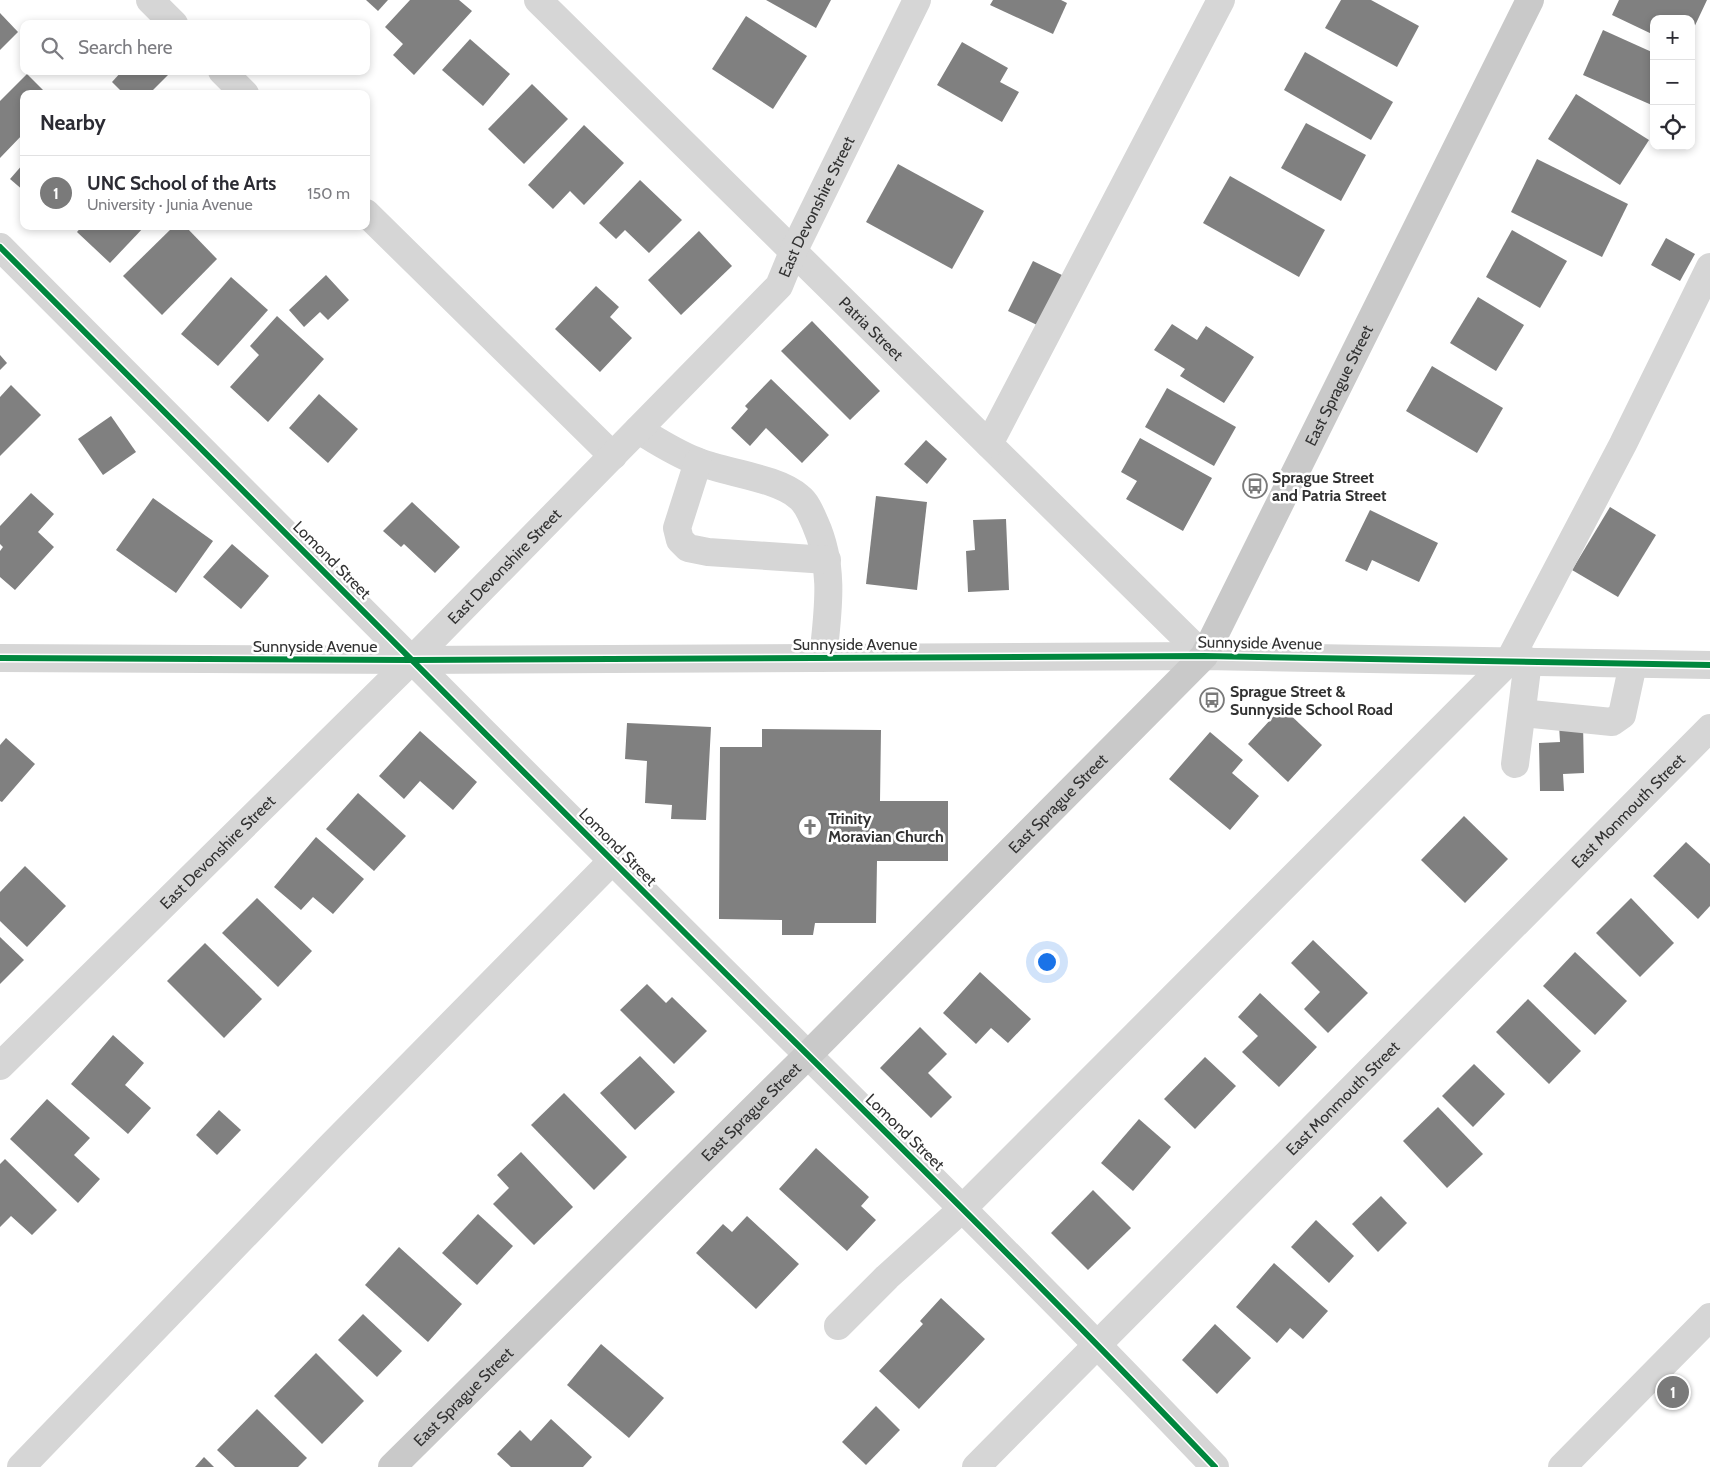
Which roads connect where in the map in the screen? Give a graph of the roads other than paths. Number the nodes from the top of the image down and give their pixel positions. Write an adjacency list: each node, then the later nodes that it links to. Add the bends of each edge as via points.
1 (150, 0): 6 (street)
2 (538, 0): 11 (street, Patria Street)
3 (917, 0): 11 (street, East Devonshire Street)
4 (1221, 0): 14 (street)
5 (1530, 0): 18 (main road, East Sprague Street)
6 (170, 20)
7 (226, 75): 8 (street)
8 (241, 90)
9 (370, 217): 15 (street)
10 (0, 247): 21 (street, Lomond Street)
11 (793, 252): 13 (street, East Devonshire Street, via 779,286); 14 (street, Patria Street)
12 (1710, 268): 22 (street)
13 (638, 430): 15 (street, East Devonshire Street); 16 (street)
14 (989, 444): 18 (street, Patria Street)
15 (613, 456): 21 (street, East Devonshire Street)
16 (698, 462): 17 (street, via 782,485 800,497 820,535); 17 (street, via 677,528 680,540 688,548)
17 (827, 560): 20 (street, via 830,600)
18 (1204, 656): 20 (street, Sunnyside Avenue); 22 (street, Sunnyside Avenue); 29 (main road, East Sprague Street)
19 (0, 658): 21 (street, Sunnyside Avenue)
20 (823, 658): 21 (street, Sunnyside Avenue)
21 (412, 660): 28 (street, Lomond Street); 30 (street, East Devonshire Street)
22 (1518, 661): 23 (street, Sunnyside Avenue); 25 (street); 31 (street)
23 (1633, 664): 24 (street, Sunnyside Avenue); 25 (street, via 1622,715 1612,722)
24 (1710, 665)
25 (1522, 713): 27 (street)
26 (1710, 728): 34 (street, East Monmouth Street)
27 (1515, 764)
28 (612, 860): 29 (street, Lomond Street); 35 (street)
29 (808, 1055): 31 (street, Lomond Street); 36 (main road, East Sprague Street)
30 (0, 1066)
31 (963, 1208): 33 (street); 34 (street, Lomond Street)
32 (1710, 1317): 39 (street)
33 (838, 1326)
34 (1099, 1344): 37 (street, East Monmouth Street); 38 (street, Lomond Street)
35 (21, 1467)
36 (392, 1467)
37 (976, 1467)
38 (1215, 1467)
39 (1562, 1467)

